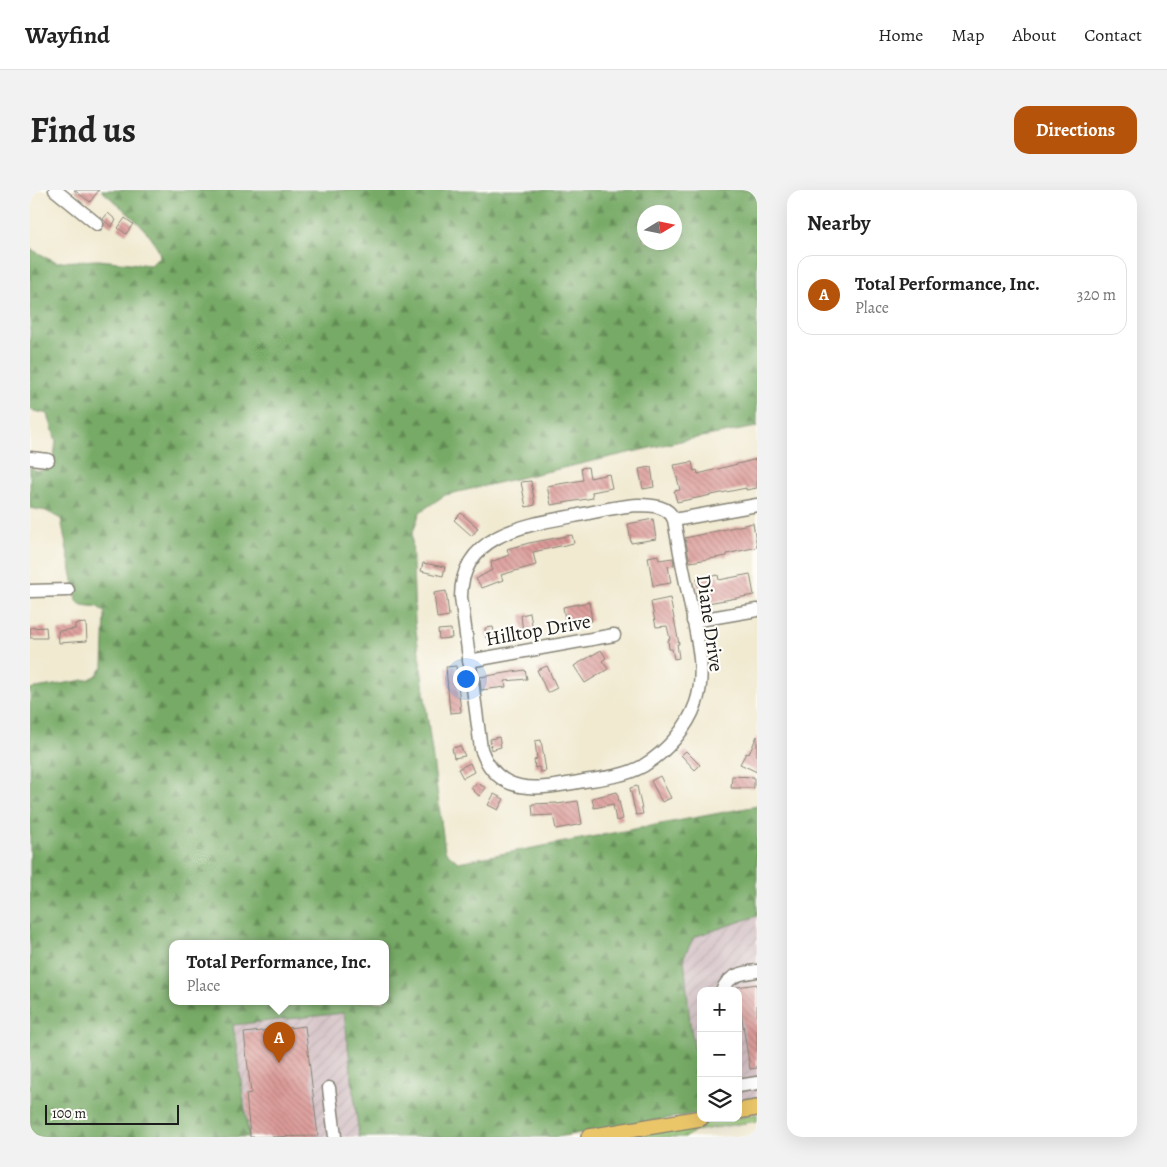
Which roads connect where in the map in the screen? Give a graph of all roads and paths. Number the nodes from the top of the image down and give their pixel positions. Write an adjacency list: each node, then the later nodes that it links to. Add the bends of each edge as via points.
1 (55, 190): 2 (street)
2 (97, 224)
3 (30, 458): 4 (street)
4 (48, 460)
5 (757, 505): 6 (street)
6 (674, 520): 10 (street, Diane Drive); 12 (street, Diane Drive, via 671,514 656,506 630,506 521,526 494,539 480,551 463,577 461,597)
7 (68, 590): 8 (street)
8 (30, 591)
9 (757, 610): 10 (street)
10 (693, 621): 12 (street, Diane Drive, via 701,668 699,692 692,712 679,734 662,752 643,766 618,776 536,788 518,786 502,778 489,765 481,749)
11 (614, 635): 12 (street, Hilltop Drive)
12 (469, 661)
13 (757, 971): 14 (street, via 734,976)
14 (724, 987)
15 (757, 1083): 16 (street)
16 (742, 1085)
17 (329, 1088): 21 (street)
18 (757, 1108): 19 (main road)
19 (742, 1110)
20 (697, 1119): 22 (main road)
21 (335, 1137)
22 (589, 1137)

